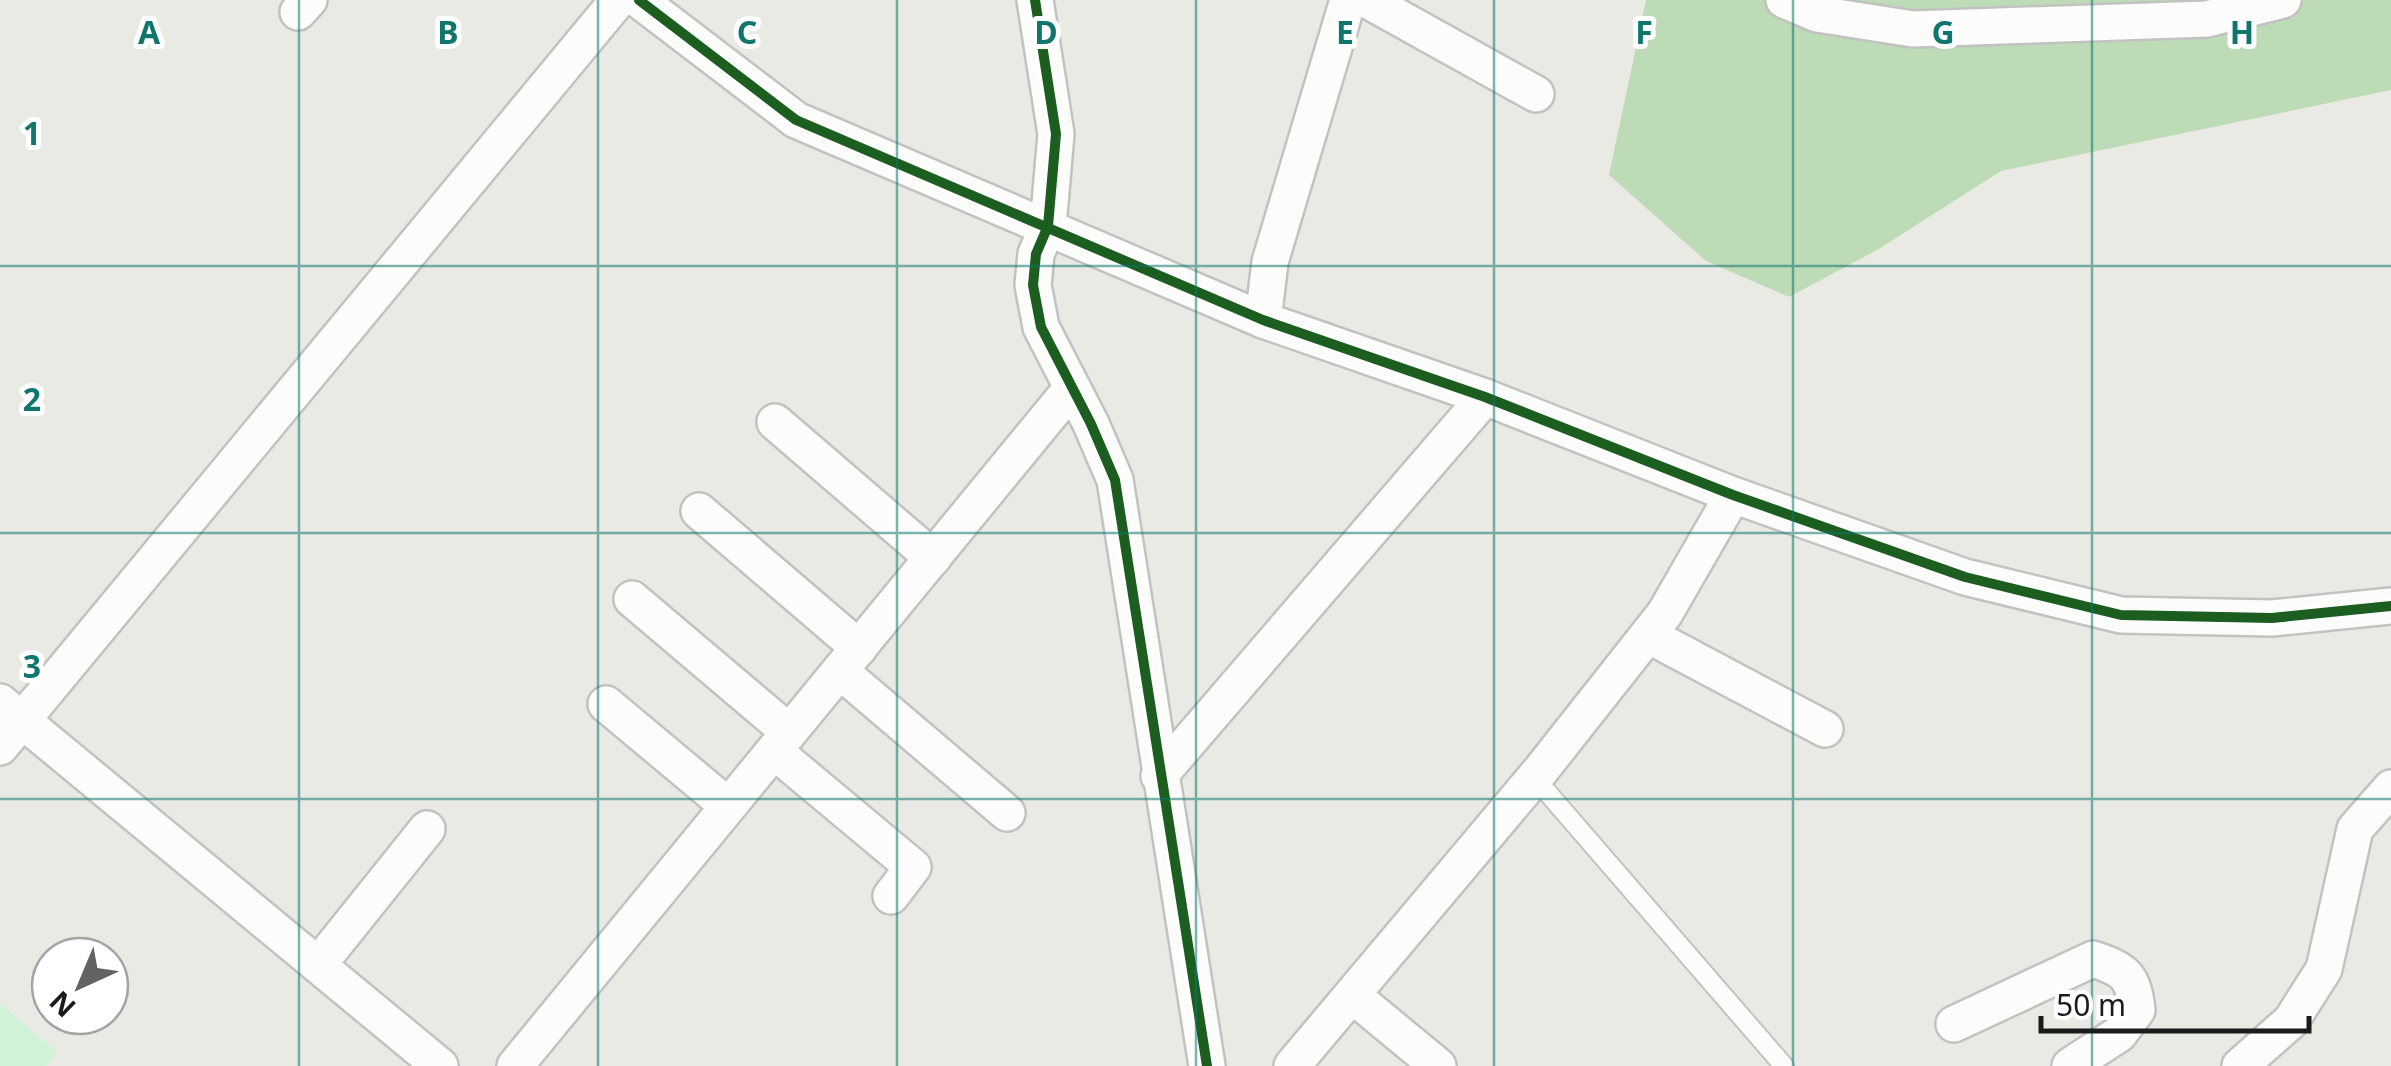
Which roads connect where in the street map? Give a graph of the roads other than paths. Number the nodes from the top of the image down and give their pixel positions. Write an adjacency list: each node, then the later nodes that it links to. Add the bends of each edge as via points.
1 (618, 0): 22 (street)
2 (640, 0): 9 (street, via 796,120)
3 (1035, 0): 9 (street, via 1056,134)
4 (1348, 0): 10 (street, via 1274,245)
5 (1367, 0): 8 (street)
6 (1784, 0): 7 (street, via 1817,14 1913,29 2206,19)
7 (2282, 0)
8 (1536, 94)
9 (1048, 226): 10 (street); 11 (street, via 1032,285 1041,327)
10 (1263, 320): 12 (street)
11 (1071, 389): 16 (street); 25 (street, via 1115,480)
12 (1485, 398): 14 (street); 25 (street)
13 (775, 422): 16 (street)
14 (1734, 495): 18 (street, via 1965,577 2121,615 2272,618); 19 (street)
15 (699, 511): 20 (street)
16 (933, 558): 20 (street)
17 (632, 599): 24 (street)
18 (2391, 606)
19 (1648, 635): 23 (street); 26 (street)
20 (849, 659): 24 (street); 29 (street)
21 (606, 704): 28 (street)
22 (7, 723): 32 (street)
23 (1825, 729)
24 (782, 742): 28 (street); 31 (street, via 913,867)
25 (1159, 776): 37 (street)
26 (1534, 778): 33 (street); 40 (lane)
27 (2391, 788): 42 (street, via 2355,829 2324,969 2291,1021)
28 (728, 806): 36 (street)
29 (1007, 813)
30 (427, 828): 32 (street)
31 (892, 896)
32 (318, 965): 35 (street)
33 (1352, 994): 38 (street); 39 (street)
34 (1954, 1024): 41 (street, via 2093,959 2119,968 2134,986 2138,1010 2119,1034)
35 (440, 1066)
36 (515, 1066)
37 (1207, 1066)
38 (1292, 1066)
39 (1438, 1066)
40 (1784, 1066)
41 (2070, 1066)
42 (2240, 1066)

